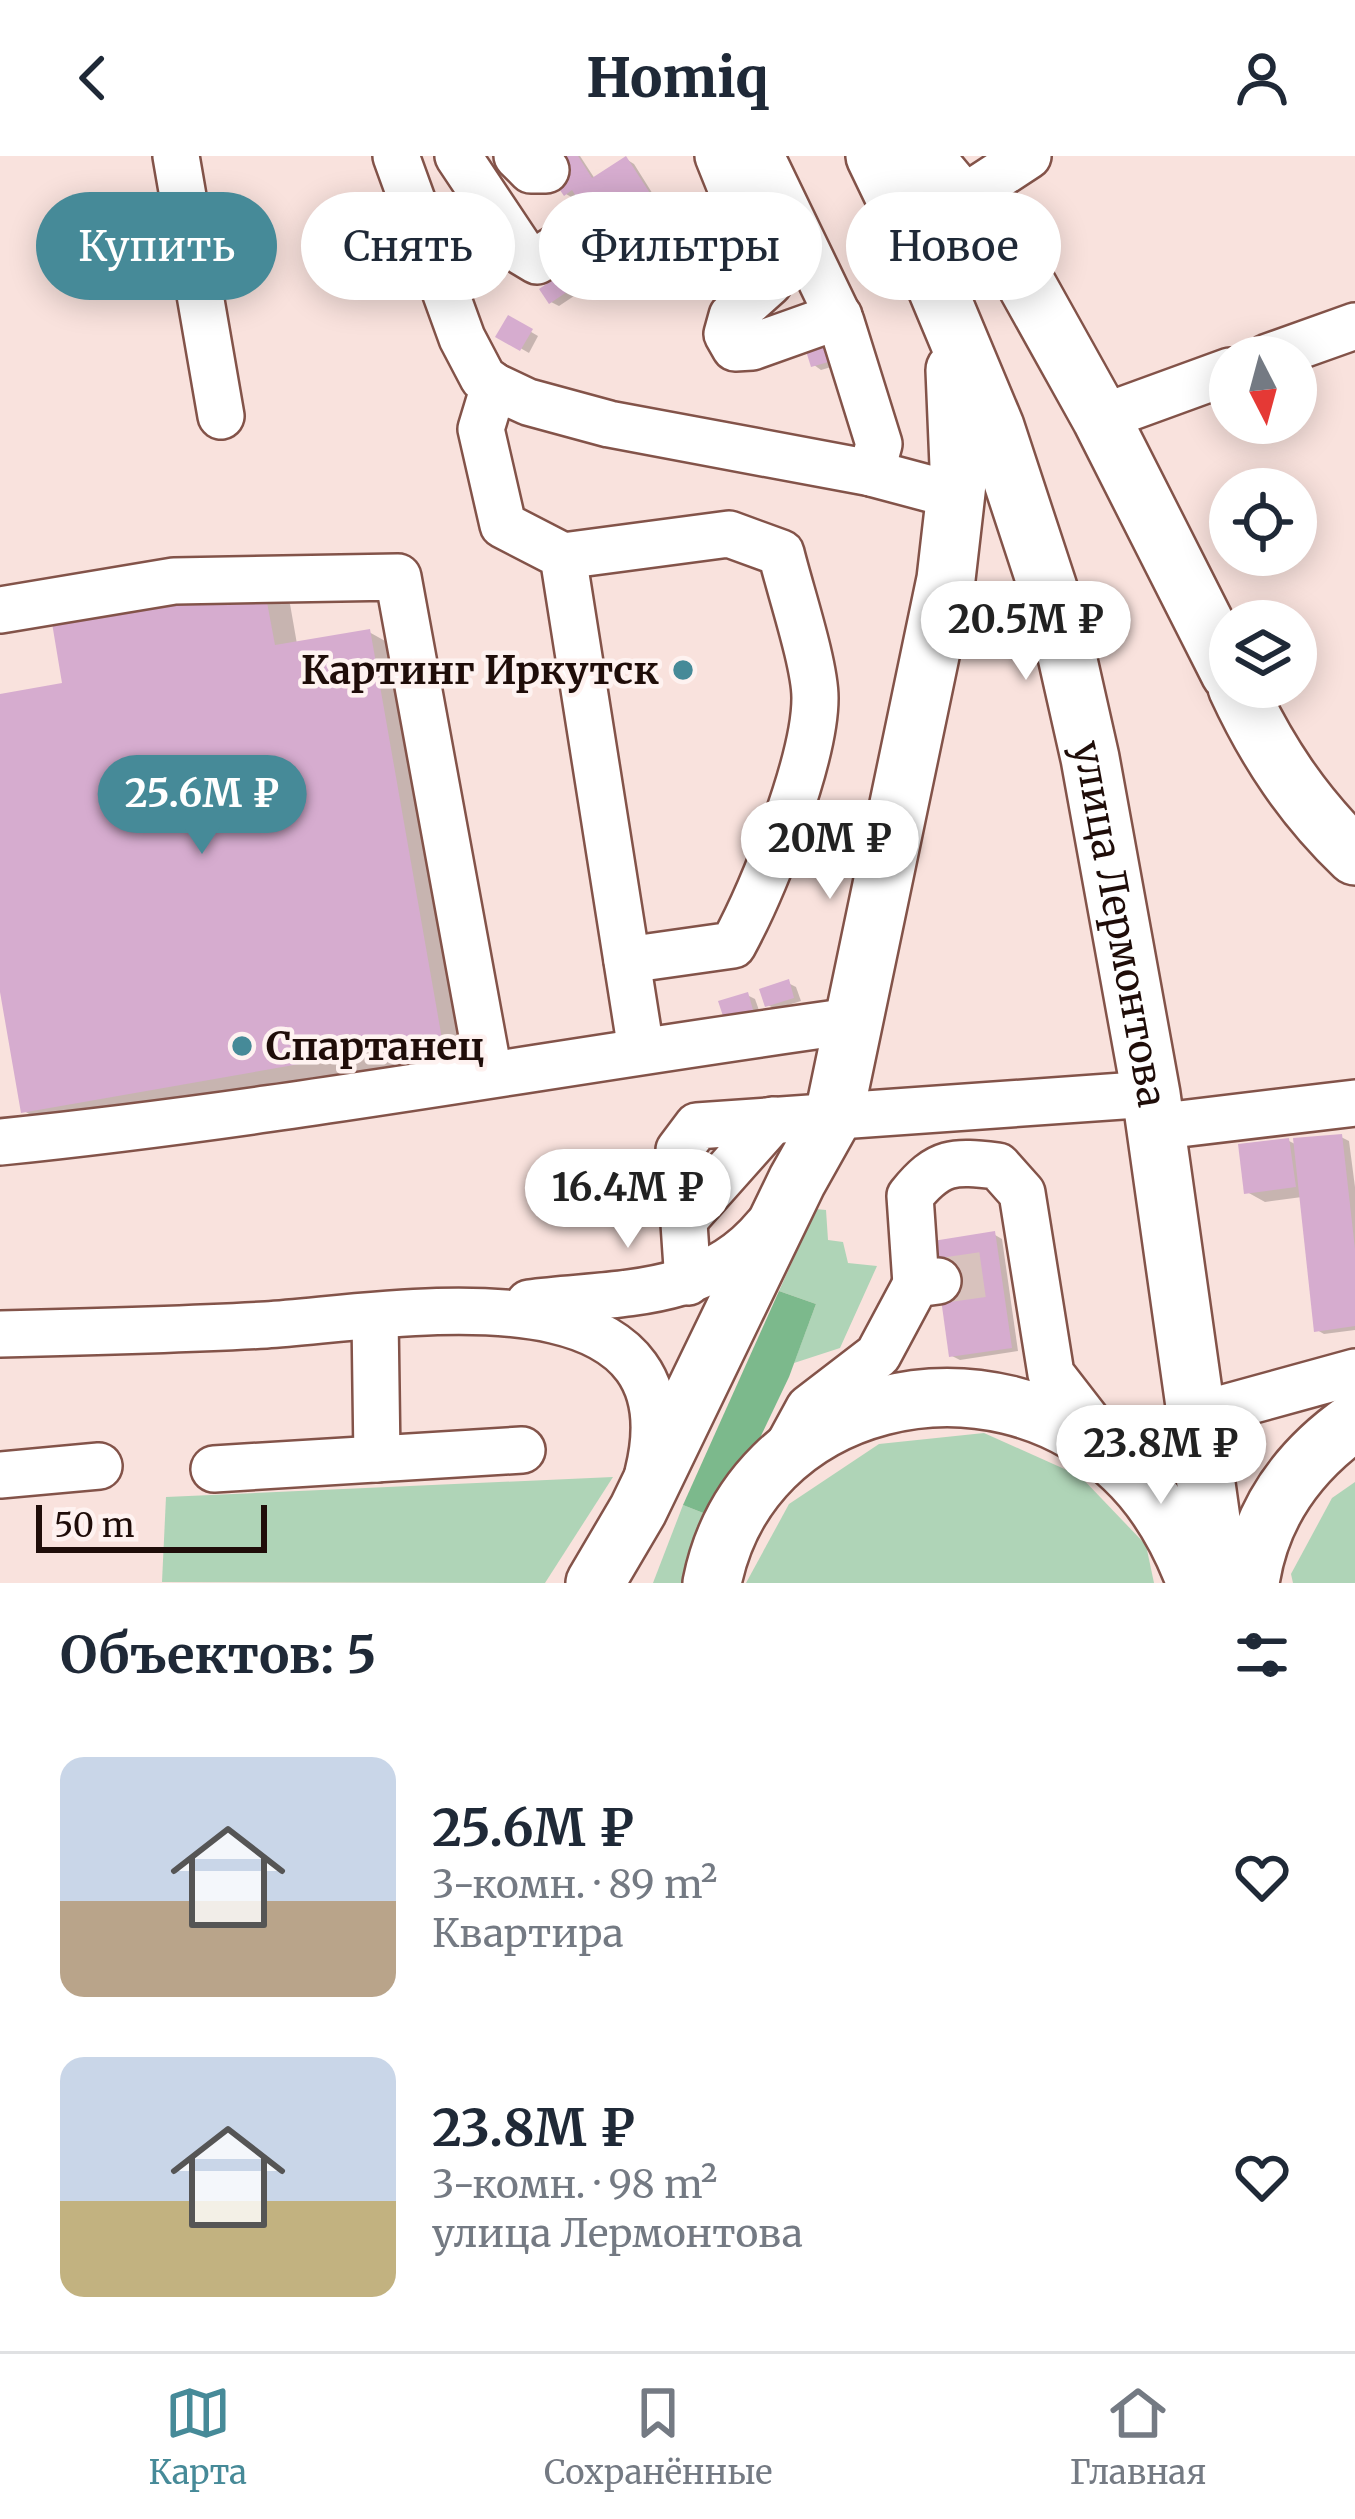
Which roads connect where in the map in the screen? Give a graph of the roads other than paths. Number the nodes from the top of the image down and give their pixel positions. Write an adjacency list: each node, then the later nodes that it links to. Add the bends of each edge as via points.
1 (176, 156): 21 (street)
2 (396, 156): 20 (street, via 462,338)
3 (458, 156): 12 (street, via 521,252)
4 (718, 156): 16 (street, via 770,284 732,316 727,334 735,348)
5 (761, 156): 16 (street)
6 (875, 156): 9 (main road, улица Лермонтова)
7 (923, 156): 10 (main road)
8 (1028, 156): 11 (street)
9 (892, 192)
10 (956, 192)
11 (973, 192)
12 (539, 260)
13 (939, 300): 24 (main road, via 958,387)
14 (941, 300): 36 (main road, улица Лермонтова, via 1011,472 1060,625)
15 (1035, 300): 22 (main road)
16 (840, 319): 23 (street, via 879,443)
17 (1355, 326): 18 (street)
18 (1317, 340)
19 (1209, 379): 22 (street)
20 (494, 386): 23 (street, via 609,424); 25 (street, via 481,429 502,525)
21 (221, 416)
22 (1102, 418): 27 (main road)
23 (871, 473): 24 (street)
24 (957, 496): 31 (main road, via 923,697)
25 (563, 556): 30 (street); 30 (street, via 729,534 781,553 816,695 808,754 733,945)
26 (0, 610): 33 (street, via 174,580 398,578)
27 (1209, 631)
28 (1248, 708): 29 (main road, via 1297,794)
29 (1355, 856)
30 (627, 959): 32 (street)
31 (851, 1021): 32 (street); 37 (main road)
32 (641, 1050): 33 (street)
33 (489, 1073): 38 (street)
34 (1355, 1103): 36 (street)
35 (955, 1108): 36 (street); 37 (street); 39 (street)
36 (1153, 1110): 46 (main road, улица Лермонтова)
37 (833, 1115): 40 (main road); 41 (street, via 698,1126 680,1150)
38 (0, 1142)
39 (958, 1165): 49 (street, via 932,1170 910,1196 927,1283 878,1354 809,1408); 52 (street, via 998,1166 1022,1193 1017,1270 1051,1374)
40 (797, 1181): 41 (street, via 744,1251); 55 (main road)
41 (688, 1282): 42 (street)
42 (460, 1312): 43 (street); 55 (street, via 561,1319 599,1336 636,1367 655,1437)
43 (375, 1316): 44 (street); 50 (street)
44 (0, 1334)
45 (1355, 1372): 46 (street)
46 (1195, 1416): 59 (main road, улица Лермонтова)
47 (1355, 1421): 60 (main road, via 1280,1495)
48 (522, 1450): 50 (street)
49 (784, 1454): 52 (main road, via 853,1412 939,1398 1019,1408); 57 (main road, via 735,1518)
50 (377, 1459): 53 (street)
51 (99, 1466): 54 (street)
52 (1123, 1466): 58 (main road, via 1173,1529)
53 (214, 1469)
54 (0, 1475)
55 (638, 1510): 56 (main road)
56 (595, 1583)
57 (712, 1583)
58 (1196, 1583)
59 (1220, 1583)
60 (1250, 1583)

